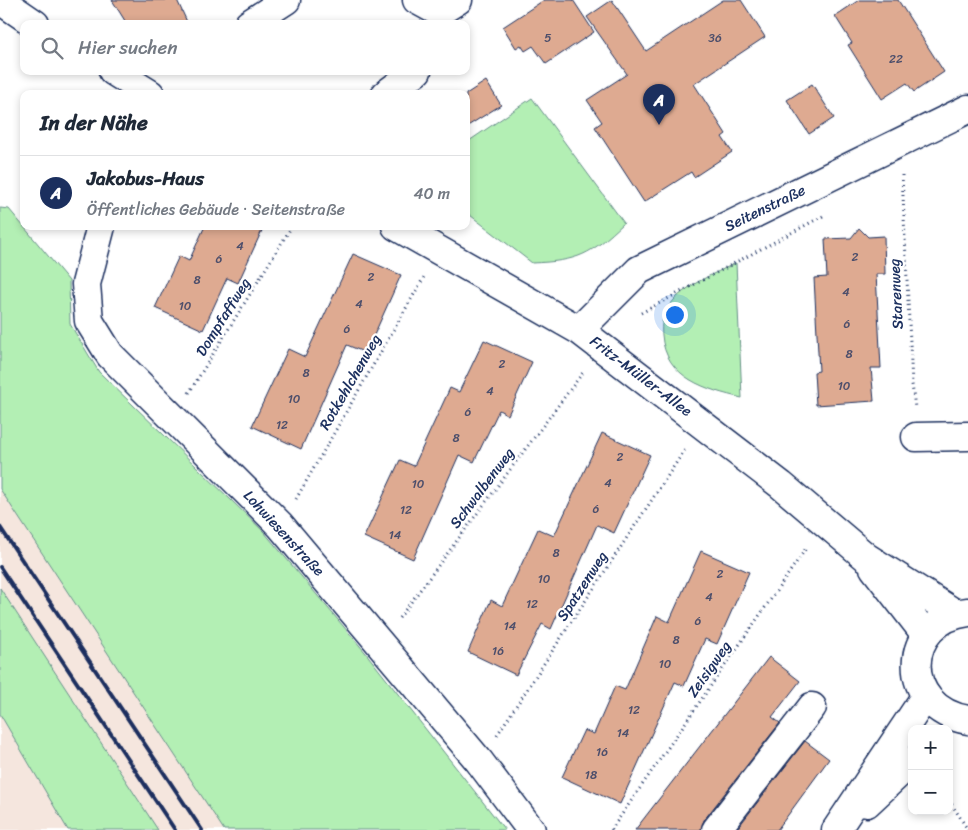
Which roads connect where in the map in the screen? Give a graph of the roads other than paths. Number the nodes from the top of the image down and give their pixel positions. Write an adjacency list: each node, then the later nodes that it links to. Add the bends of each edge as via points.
1 (0, 0): 3 (street)
2 (286, 0): 4 (street)
3 (28, 20)
4 (254, 20)
5 (119, 75): 7 (street)
6 (412, 75): 8 (street)
7 (144, 90)
8 (391, 90)
9 (968, 109): 12 (street, Seitenstraße, via 638,270)
10 (99, 230): 23 (street, Lohwiesenstraße, via 86,284 89,321 110,355 280,525 480,761)
11 (403, 230): 12 (street, Fritz-Müller-Allee)
12 (579, 330): 15 (street, Fritz-Müller-Allee, via 702,423)
13 (916, 425): 14 (street)
14 (968, 436)
15 (866, 557): 16 (street, Fritz-Müller-Allee); 17 (street, Fritz-Müller-Allee)
16 (962, 613): 17 (street, via 938,623)
17 (926, 635): 18 (street, via 917,660 919,683)
18 (925, 697): 20 (street); 22 (street)
19 (812, 707): 24 (street)
20 (955, 722)
21 (908, 765): 22 (street)
22 (840, 825)
23 (531, 830)
24 (716, 830)

